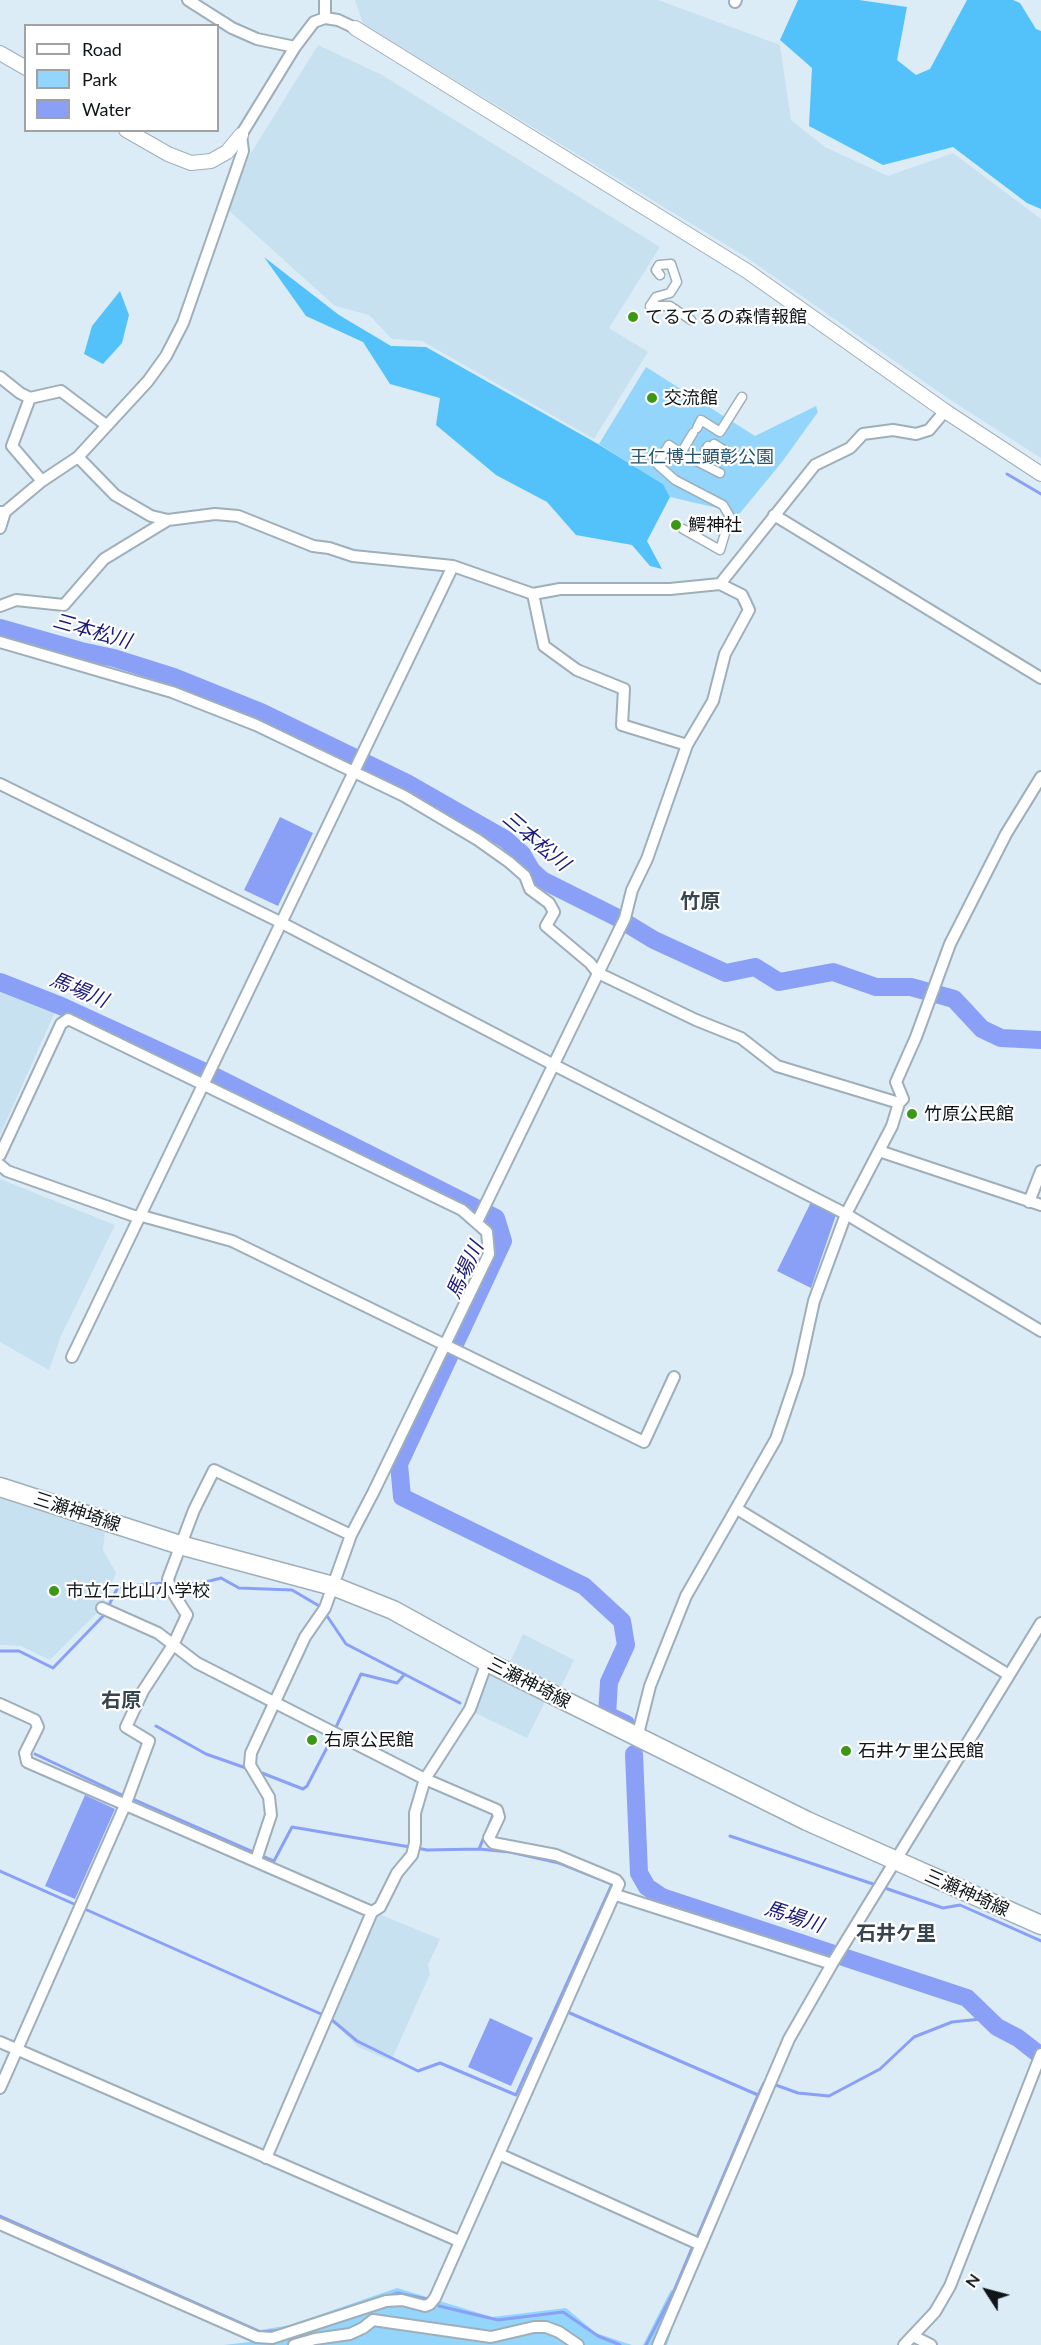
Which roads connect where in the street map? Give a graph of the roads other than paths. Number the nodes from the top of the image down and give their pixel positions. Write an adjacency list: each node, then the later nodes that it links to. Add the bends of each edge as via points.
1 (188, 0): 5 (street, via 257,39)
2 (325, 0): 3 (street)
3 (326, 18): 4 (street); 5 (street, via 314,22)
4 (355, 28): 15 (street, via 747,271)
5 (295, 47): 9 (street)
6 (0, 53): 7 (street)
7 (24, 67)
8 (130, 132): 9 (street, via 191,163 211,161 227,152)
9 (241, 135): 16 (street, via 243,151 183,323 160,364)
10 (660, 275): 11 (street, via 656,270 659,264 671,264 677,282 670,293 656,297 650,306 670,306)
11 (691, 320)
12 (0, 377): 13 (street)
13 (30, 398): 16 (street, via 61,391); 23 (street, via 12,446)
14 (742, 398): 18 (street, via 720,432 701,420)
15 (945, 411): 22 (street); 25 (street, via 929,430 916,434 892,430 864,434 850,448 815,465)
16 (106, 425): 19 (street)
17 (714, 444): 20 (street, via 733,456 730,460 708,446)
18 (681, 453): 20 (street); 28 (street, via 669,446 657,464 675,480 723,505 730,517 720,550)
19 (78, 457): 23 (street); 26 (street, via 115,495 151,516)
20 (706, 465): 21 (street)
21 (720, 473)
22 (1041, 474)
23 (42, 482): 24 (street)
24 (3, 512): 27 (street)
25 (774, 515): 30 (street, via 734,558); 34 (street)
26 (168, 520): 29 (street, via 215,514 238,516 314,546 353,556); 32 (street, via 104,559 64,605 16,600)
27 (0, 528)
28 (683, 529)
29 (453, 566): 31 (street); 36 (street)
30 (720, 584): 31 (street, via 670,589 560,589); 35 (street, via 741,595 749,610 725,654 713,701)
31 (533, 594): 35 (street, via 544,646 577,670 624,689 622,725)
32 (0, 606)
33 (0, 642): 36 (street, via 172,692 256,724)
34 (1041, 678)
35 (687, 745): 40 (street, via 625,918)
36 (355, 771): 39 (street); 40 (street, via 404,796 509,862 525,876 530,889 549,903 554,912 546,926)
37 (1041, 777): 43 (street, via 1006,834 950,944 896,1082 903,1099)
38 (0, 784): 39 (street)
39 (282, 923): 41 (street); 42 (street)
40 (598, 973): 41 (street); 43 (street, via 741,1038 777,1066)
41 (554, 1065): 50 (street); 52 (street)
42 (205, 1084): 45 (street, via 68,1018 60,1024); 51 (street); 52 (street, via 462,1210)
43 (899, 1103): 44 (street)
44 (879, 1151): 48 (street); 50 (street)
45 (0, 1155)
46 (0, 1165): 51 (street, via 7,1171)
47 (1041, 1171): 48 (street)
48 (1029, 1202): 49 (street)
49 (1041, 1205)
50 (846, 1214): 53 (street); 58 (street, via 814,1301 798,1374 776,1439)
51 (142, 1216): 54 (street, via 232,1241); 55 (street)
52 (477, 1222): 54 (street, via 488,1232 489,1254)
53 (1041, 1331)
54 (444, 1344): 56 (street, via 644,1442); 59 (street)
55 (72, 1357)
56 (674, 1377)
57 (0, 1487): 60 (main road, 三瀬神埼線)
58 (737, 1509): 66 (street); 69 (street, via 675,1621 650,1686)
59 (351, 1535): 60 (street, via 214,1470); 61 (street)
60 (180, 1545): 61 (main road, 三瀬神埼線); 64 (street, via 168,1579 187,1615)
61 (333, 1586): 65 (main road, 三瀬神埼線, via 393,1610); 67 (street)
62 (102, 1608): 64 (street, via 158,1633)
63 (1041, 1623): 66 (street)
64 (173, 1646): 67 (street, via 197,1664); 71 (street, via 143,1691 126,1727 149,1741)
65 (487, 1662): 69 (main road, 三瀬神埼線); 70 (street, via 470,1709)
66 (1009, 1675): 73 (street)
67 (275, 1703): 70 (street); 72 (street, via 251,1753 250,1764 269,1797 271,1815)
68 (0, 1704): 71 (street, via 35,1720 38,1726 25,1754 27,1762)
69 (637, 1738): 73 (main road, 三瀬神埼線)
70 (425, 1779): 74 (street, via 497,1810 499,1816 489,1838 493,1843 556,1856 616,1880); 75 (street, via 415,1813 414,1847 384,1902)
71 (126, 1803): 72 (street); 79 (street)
72 (256, 1860): 75 (street)
73 (891, 1869): 76 (main road, 三瀬神埼線); 77 (street)
74 (616, 1895): 77 (street); 83 (street)
75 (372, 1912): 84 (street)
76 (1041, 1925)
77 (832, 1964): 87 (street, via 789,2039)
78 (0, 2042): 79 (street)
79 (17, 2049): 82 (street); 84 (street)
80 (1041, 2054): 81 (street)
81 (1039, 2072): 90 (street, via 950,2286 935,2312)
82 (0, 2088)
83 (499, 2154): 86 (street); 87 (street)
84 (266, 2158): 86 (street)
85 (0, 2224): 88 (street, via 257,2337 272,2338)
86 (459, 2241): 88 (street, via 430,2304 386,2301)
87 (701, 2245): 93 (street)
88 (365, 2310): 89 (street)
89 (373, 2319): 91 (street, via 350,2334); 92 (street, via 491,2337 546,2327)
90 (913, 2336): 94 (street); 95 (street)
91 (294, 2345)
92 (578, 2345)
93 (658, 2345)
94 (904, 2345)
95 (931, 2345)

